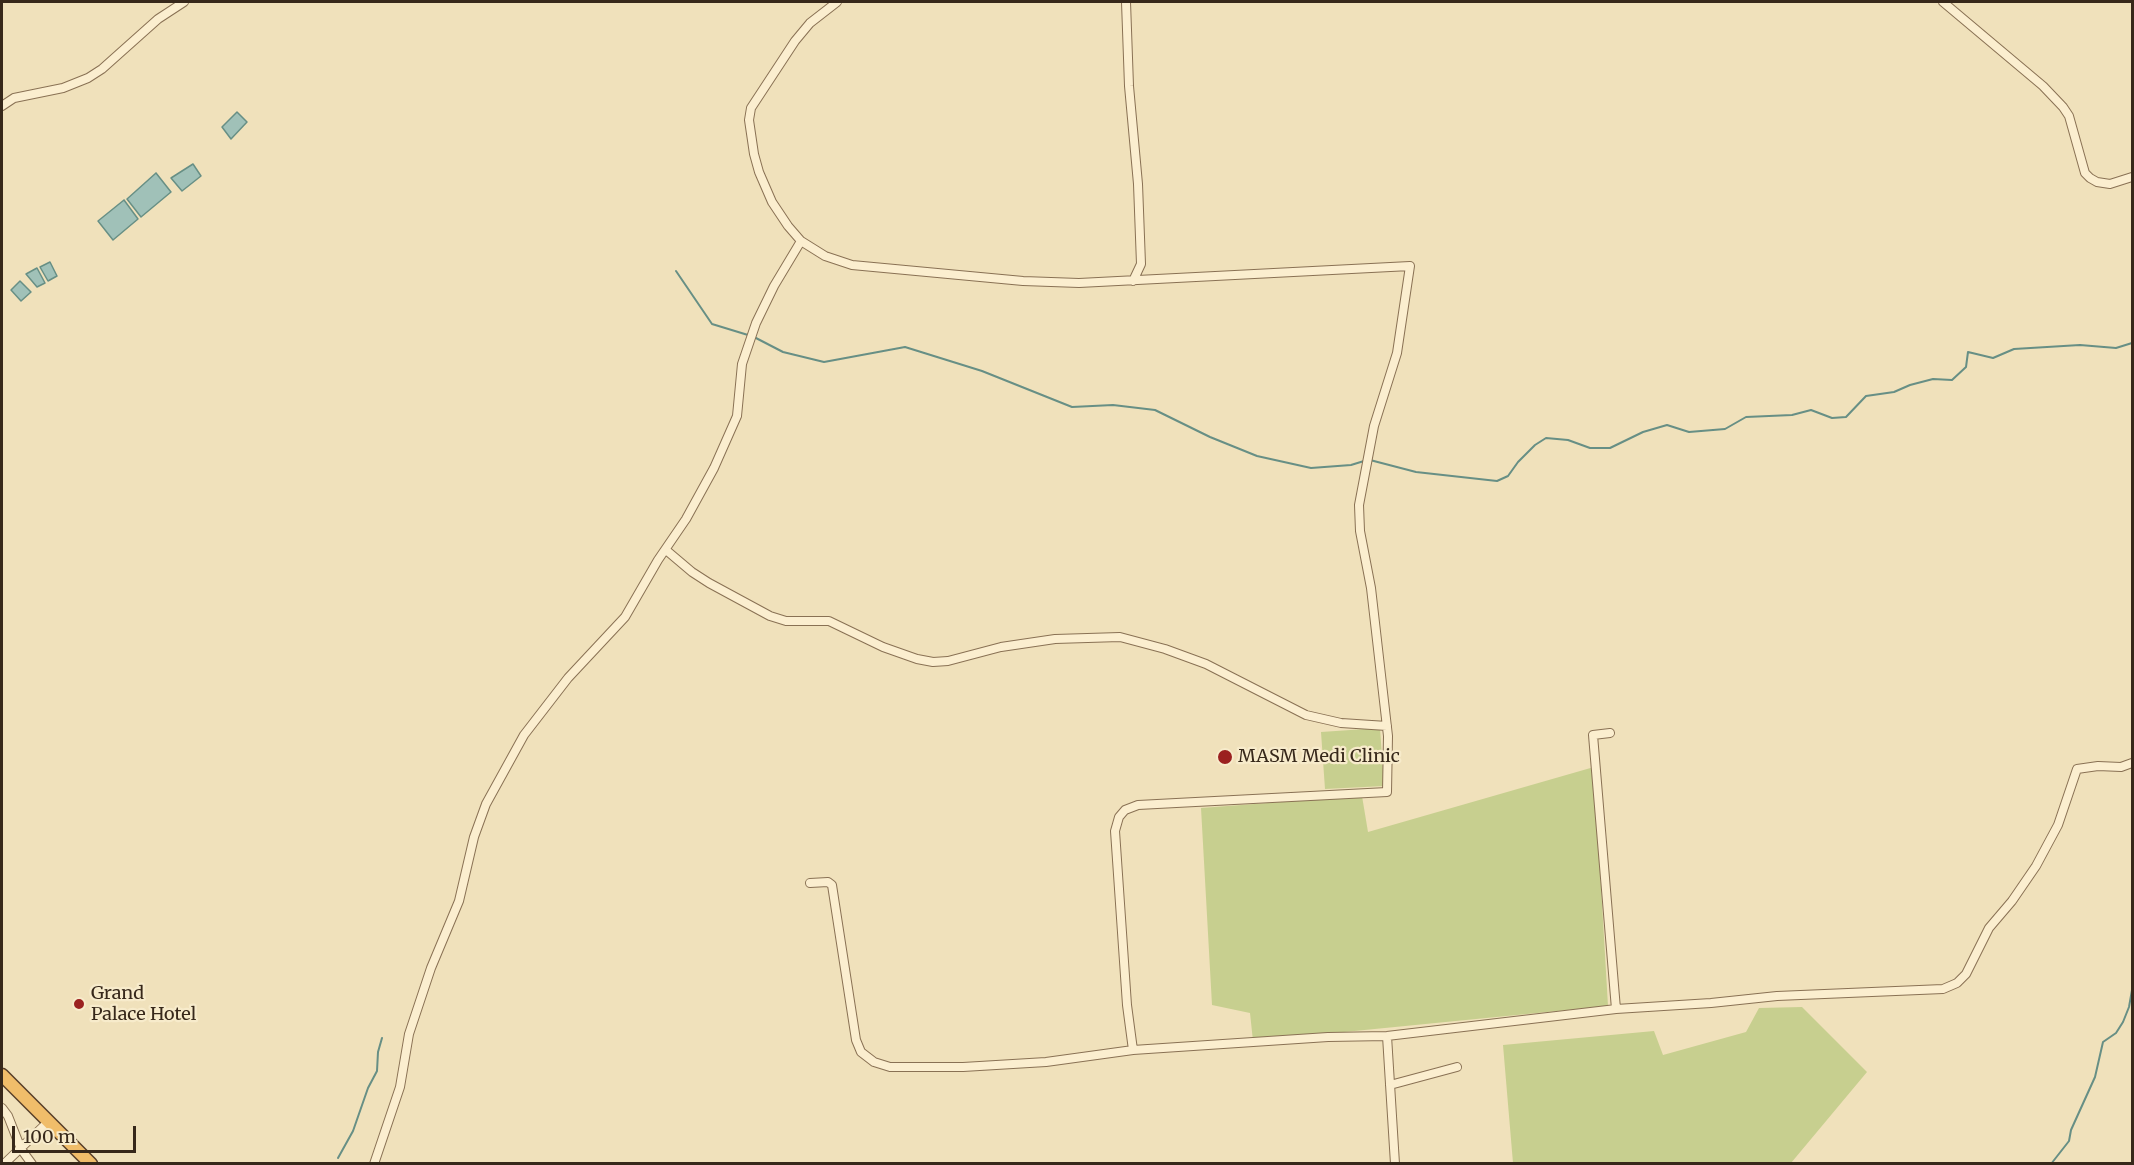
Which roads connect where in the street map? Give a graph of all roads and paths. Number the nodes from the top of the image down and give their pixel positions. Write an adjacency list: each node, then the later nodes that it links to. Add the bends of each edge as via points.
1 (184, 2): 5 (street, via 88,78 63,88 15,98)
2 (837, 2): 7 (street, via 795,40 750,114 749,130 759,172 777,209)
3 (1126, 2): 8 (street, via 1141,264)
4 (1943, 2): 6 (street, via 2063,107 2090,178 2110,184)
5 (2, 106)
6 (2133, 177)
7 (801, 241): 8 (street, via 825,256 852,265 1043,282); 9 (street, via 762,307 747,346 731,434)
8 (1133, 281): 10 (street, via 1410,266 1397,353 1374,426 1359,505)
9 (666, 550): 10 (street, via 709,583 770,616 786,621 829,621 917,659 948,661 1000,647 1055,639 1120,637 1206,664 1306,715 1341,723); 26 (street, via 625,617 568,678 524,735 486,804 459,901 409,1034 400,1088)
10 (1387, 726): 16 (street, via 1387,792 1138,805 1122,813 1115,831)
11 (1610, 733): 14 (street, via 1593,735)
12 (2133, 763): 14 (street, via 2077,769 2058,825 2036,866 1989,928 1966,974 1951,986 1937,990 1777,996)
13 (810, 884): 16 (street, via 832,885 856,1040 861,1052 874,1062 890,1067 963,1067 1046,1062)
14 (1616, 1009): 15 (street)
15 (1387, 1036): 16 (street); 19 (street)
16 (1133, 1050)
17 (1457, 1067): 19 (street)
18 (2, 1075): 21 (highway)
19 (1390, 1085): 27 (street)
20 (2, 1107): 22 (street)
21 (49, 1121): 22 (street); 25 (highway)
22 (21, 1149): 23 (street); 24 (street)
23 (31, 1163)
24 (4, 1164)
25 (91, 1164)
26 (374, 1164)
27 (1395, 1164)

